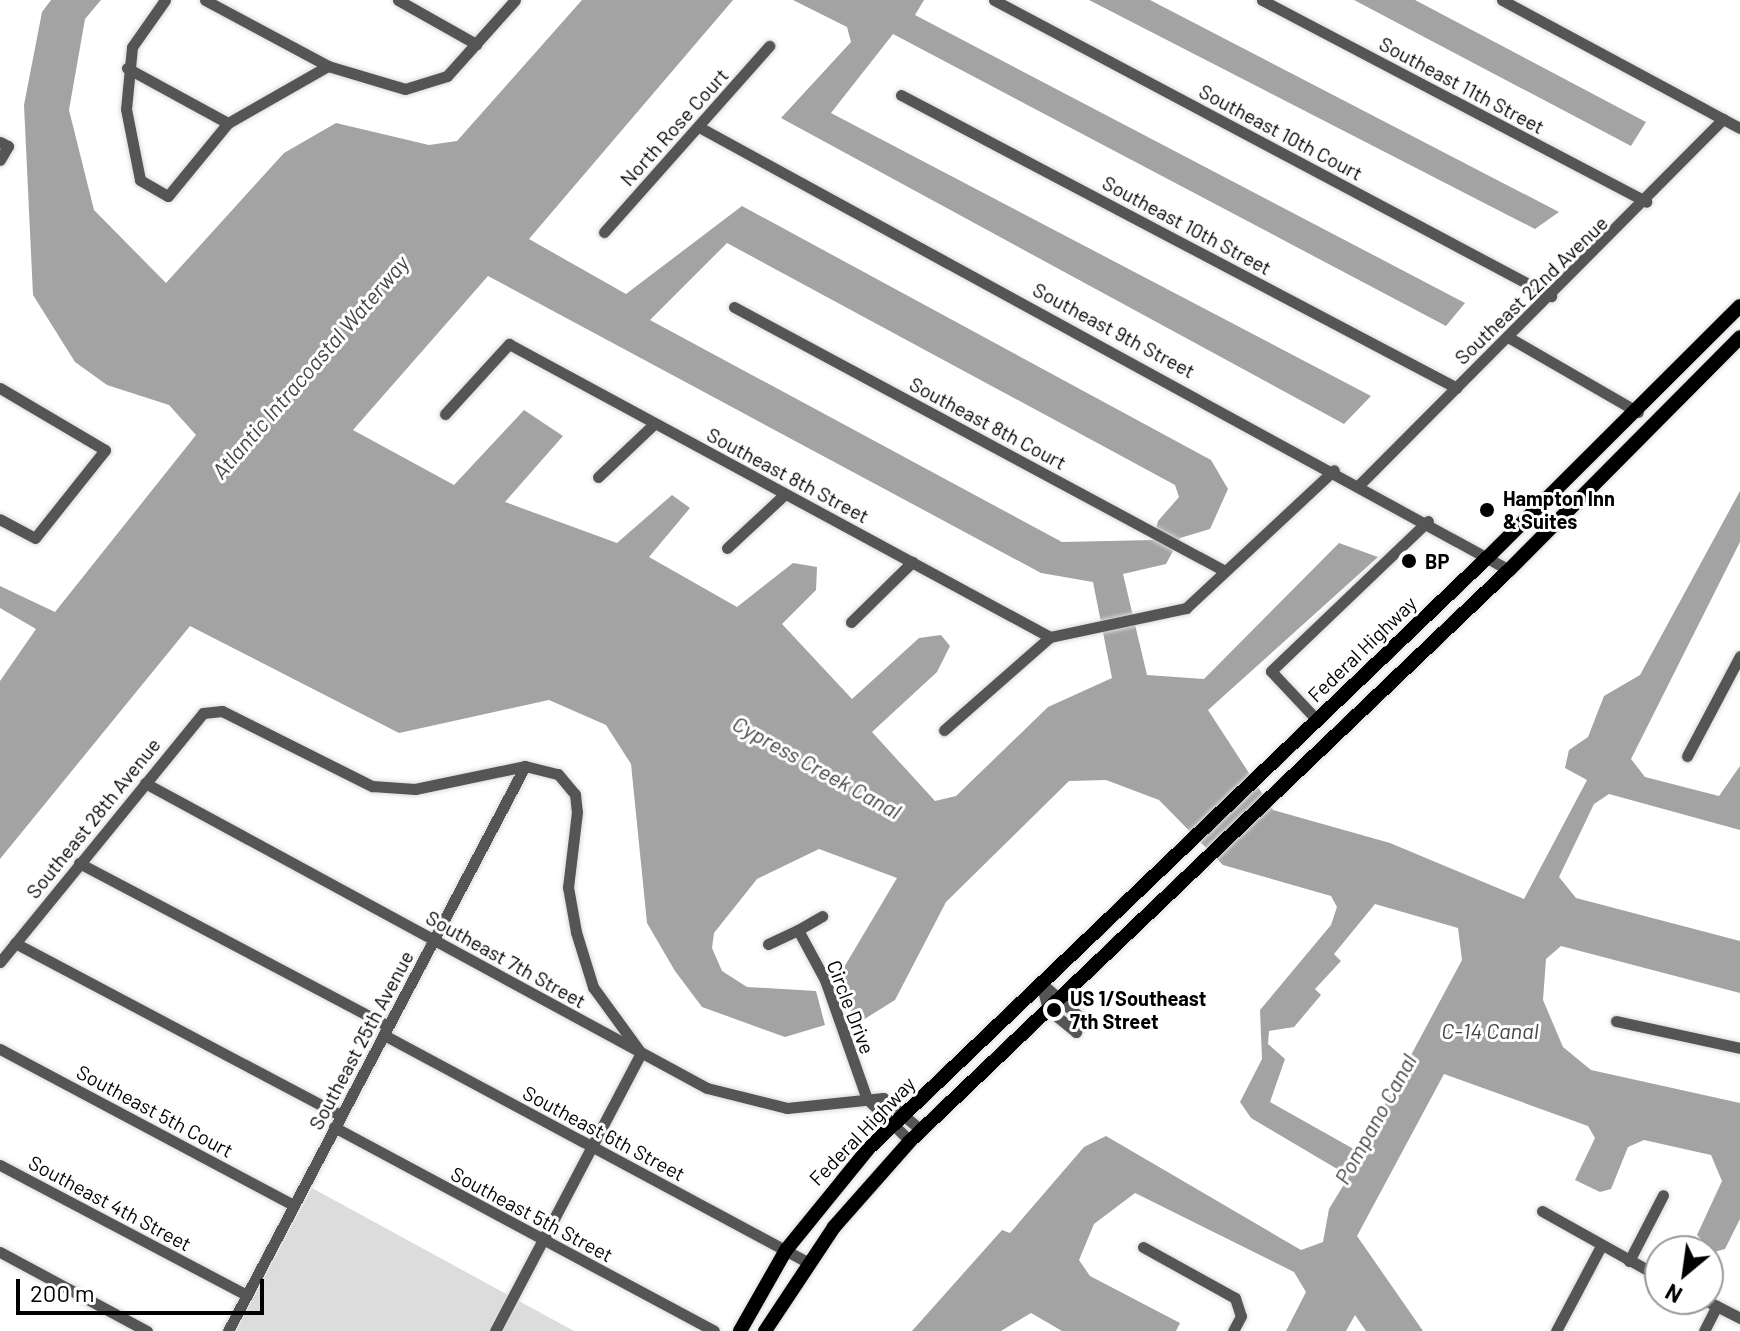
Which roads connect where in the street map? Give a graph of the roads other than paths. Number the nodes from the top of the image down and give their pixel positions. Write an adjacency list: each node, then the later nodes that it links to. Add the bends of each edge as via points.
1 (165, 0): 11 (street, via 143,26)
2 (205, 0): 10 (street)
3 (398, 0): 8 (street)
4 (515, 0): 8 (street)
5 (994, 0): 21 (street, Southeast 10th Court)
6 (1262, 0): 19 (street, Southeast 11th Street)
7 (1502, 0): 13 (street)
8 (476, 44): 10 (street, via 447,76 405,89)
9 (769, 46): 15 (street, North Rose Court)
10 (328, 66): 14 (street)
11 (127, 68): 14 (street); 14 (street, via 135,167 140,180 168,196)
12 (901, 95): 28 (street, Southeast 10th Street)
13 (1723, 119): 16 (street); 19 (street, Southeast 22nd Avenue)
14 (228, 123)
15 (699, 127): 20 (street, North Rose Court); 34 (street, Southeast 9th Street)
16 (1740, 128)
17 (4, 144): 18 (street)
18 (0, 160)
19 (1646, 202): 21 (street, Southeast 22nd Avenue)
20 (604, 232)
21 (1551, 296): 24 (street, Southeast 22nd Avenue)
22 (1740, 306): 26 (main road, Federal Highway)
23 (734, 307): 44 (street, Southeast 8th Court)
24 (1508, 337): 28 (street, Southeast 22nd Avenue); 29 (street)
25 (1740, 337): 31 (main road, Federal Highway)
26 (1669, 380): 29 (main road, Federal Highway); 31 (main road)
27 (0, 388): 38 (street, via 105,450 35,538)
28 (1457, 388): 36 (street, Southeast 22nd Avenue)
29 (1638, 412): 33 (main road); 41 (main road, Federal Highway)
30 (445, 414): 32 (street, Southeast 8th Street, via 509,344)
31 (1665, 416): 33 (main road, Federal Highway)
32 (654, 424): 35 (street); 37 (street, Southeast 8th Street)
33 (1636, 446): 43 (main road, Federal Highway)
34 (1334, 470): 36 (street, Southeast 9th Street); 44 (street)
35 (598, 477)
36 (1360, 484): 39 (street, Southeast 9th Street)
37 (785, 494): 40 (street); 42 (street, Southeast 8th Street)
38 (0, 519)
39 (1428, 521): 41 (street, Southeast 9th Street); 51 (street, via 1271,671)
40 (727, 548)
41 (1489, 556): 43 (street, Southeast 9th Street); 47 (main road, Federal Highway)
42 (912, 562): 45 (street); 46 (street, Southeast 8th Street)
43 (1509, 570): 50 (main road, Federal Highway)
44 (1225, 571): 46 (street, via 1186,608 1142,622 1092,625)
45 (851, 622)
46 (1050, 637): 53 (street)
47 (1387, 654): 49 (main road, Federal Highway); 50 (main road)
48 (1740, 656): 54 (street)
49 (1364, 675): 51 (main road, Federal Highway); 52 (main road)
50 (1378, 694): 52 (main road, Federal Highway)
51 (1317, 720): 64 (main road, Federal Highway)
52 (1351, 720): 65 (main road, Federal Highway)
53 (944, 730)
54 (1687, 756)
55 (525, 766): 56 (street, Southeast 28th Avenue, via 415,789 372,786 222,711 203,713); 60 (street, Southeast 25th Avenue); 71 (street, via 558,774 575,794 568,887 576,932 593,987)
56 (145, 783): 57 (street, Southeast 28th Avenue); 60 (street, Southeast 7th Street)
57 (79, 863): 61 (street, Southeast 28th Avenue); 68 (street, Southeast 6th Street)
58 (822, 916): 59 (street)
59 (798, 930): 62 (street); 72 (street, Circle Drive, via 825,980)
60 (434, 940): 68 (street, Southeast 25th Avenue); 71 (street, Southeast 7th Street)
61 (15, 943): 63 (street, Southeast 28th Avenue); 74 (street)
62 (768, 944)
63 (0, 962)
64 (1041, 983): 65 (street); 66 (street); 73 (main road, Federal Highway)
65 (1061, 996): 66 (main road, Federal Highway); 66 (street, via 1081,1018 1079,1029 1067,1030)
66 (1048, 1009): 77 (main road, Federal Highway)
67 (1616, 1021): 69 (street)
68 (386, 1030): 74 (street, Southeast 25th Avenue); 79 (street, Southeast 6th Street)
69 (1740, 1048)
70 (0, 1049): 82 (street, Southeast 5th Court)
71 (641, 1053): 72 (street, Southeast 7th Street, via 707,1088 759,1104 811,1108); 79 (street)
72 (867, 1099): 73 (street, Southeast 7th Street, via 883,1098); 75 (street)
73 (904, 1113): 75 (main road, Federal Highway); 77 (street, Southeast 7th Street)
74 (340, 1115): 76 (street, Southeast 25th Avenue)
75 (893, 1124): 78 (street); 87 (main road, Federal Highway)
76 (334, 1127): 82 (street, Southeast 25th Avenue); 84 (street, Southeast 5th Street)
77 (921, 1130): 78 (main road, Federal Highway)
78 (910, 1141): 90 (main road, Federal Highway)
79 (593, 1147): 84 (street); 87 (street, Southeast 6th Street)
80 (0, 1165): 92 (street, Southeast 4th Street)
81 (1663, 1195): 89 (street)
82 (294, 1205): 92 (street, Southeast 25th Avenue)
83 (1542, 1211): 85 (street)
84 (544, 1241): 95 (street); 96 (street, Southeast 5th Street)
85 (1601, 1246): 89 (street); 100 (street)
86 (1143, 1247): 99 (street, via 1241,1306)
87 (786, 1250): 90 (street, Southeast 6th Street); 97 (main road, Federal Highway)
88 (0, 1252): 93 (street)
89 (1629, 1261): 91 (street)
90 (808, 1262): 98 (main road, Federal Highway)
91 (1644, 1269)
92 (247, 1295): 94 (street, Southeast 25th Avenue)
93 (147, 1331)
94 (228, 1331)
95 (495, 1331)
96 (714, 1331)
97 (740, 1331)
98 (765, 1331)
99 (1233, 1331)
100 (1556, 1331)

